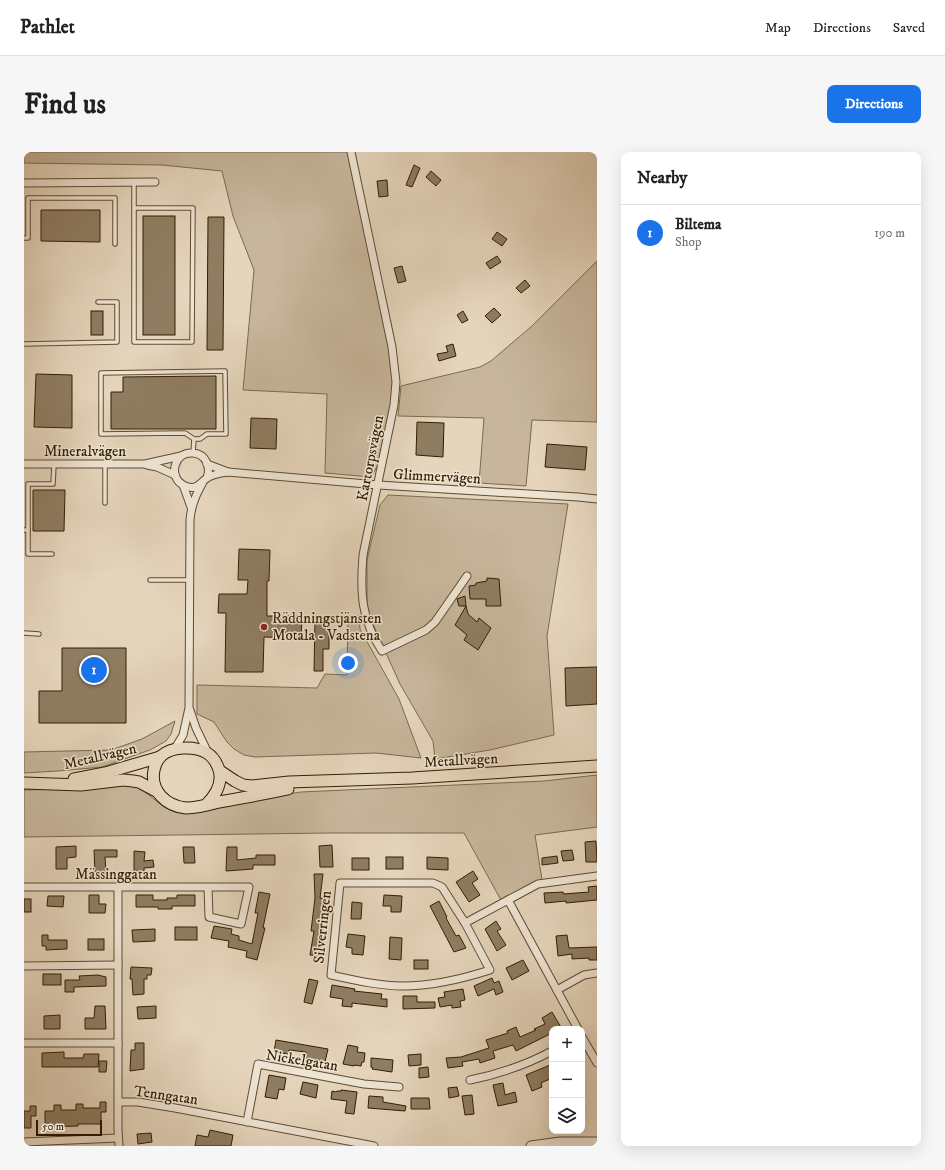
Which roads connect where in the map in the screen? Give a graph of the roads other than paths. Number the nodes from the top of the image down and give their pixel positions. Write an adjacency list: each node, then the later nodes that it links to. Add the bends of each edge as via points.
1 (351, 152): 22 (street, Kartorpsvägen, via 395,363 394,405)
2 (134, 182): 3 (street); 4 (street); 5 (lane)
3 (155, 182)
4 (24, 183)
5 (134, 208): 5 (lane, via 134,342 192,342 193,208)
6 (24, 238): 7 (lane, via 28,238 28,198 115,198)
7 (115, 244)
8 (98, 302): 9 (lane, via 116,302 116,342)
9 (24, 344)
10 (194, 439): 10 (lane, via 200,439 208,434 226,434 225,371 101,373 101,434 185,433); 11 (lane)
11 (193, 453): 12 (street); 17 (street, Glimmervägen, via 202,456)
12 (182, 456): 16 (street, Mineralvägen); 19 (street, via 176,462)
13 (24, 464): 14 (street, Mineralvägen)
14 (54, 464): 15 (street, Mineralvägen); 26 (lane, via 53,484 28,484)
15 (105, 464): 16 (street, Mineralvägen); 24 (lane)
16 (145, 464): 19 (street, Mineralvägen)
17 (207, 464): 18 (street, Glimmervägen); 20 (street)
18 (228, 472): 20 (street, Glimmervägen); 22 (street, Glimmervägen)
19 (175, 475): 21 (street)
20 (205, 480): 21 (street, Glimmervägen, via 200,485); 25 (street)
21 (183, 485): 25 (street)
22 (378, 485): 23 (street, Glimmervägen); 28 (street, Kartorpsvägen, via 363,555 361,584 365,616 382,651 426,630 435,622)
23 (597, 499)
24 (105, 503)
25 (191, 507): 30 (street)
26 (26, 530): 27 (lane, via 28,554)
27 (52, 554)
28 (467, 576)
29 (150, 580): 30 (lane)
30 (190, 580): 33 (street)
31 (24, 633): 32 (lane)
32 (39, 634)
33 (189, 708): 34 (street, via 183,735); 35 (street)
34 (174, 750): 35 (main road, via 188,748); 36 (main road)
35 (208, 754): 38 (main road)
36 (160, 757): 41 (main road, Metallvägen, via 105,772); 42 (main road, via 153,774)
37 (597, 766): 39 (main road, Metallvägen)
38 (220, 771): 39 (main road, Metallvägen, via 234,781 251,786); 43 (main road, via 215,795)
39 (328, 781): 43 (main road, Metallvägen)
40 (24, 783): 41 (main road, Metallvägen)
41 (46, 783): 42 (main road, Metallvägen, via 81,784 123,780 143,784)
42 (156, 791): 43 (main road, via 173,805 190,808)
43 (206, 805)
44 (597, 876): 48 (street, via 538,884)
45 (24, 887): 46 (street, Mässinggatan)
46 (118, 887): 47 (street, Mässinggatan); 50 (street, Tenngatan)
47 (208, 887): 47 (street, Mässinggatan, via 249,886 241,924 209,917)
48 (508, 900): 49 (street); 53 (street)
49 (465, 923): 49 (street, Silverringen, via 490,970 456,980 403,986 331,975 340,883 434,883 442,887)
50 (118, 965): 51 (street); 56 (street, Tenngatan)
51 (24, 966)
52 (597, 973): 53 (street, via 584,975)
53 (557, 990): 54 (street)
54 (576, 1026)
55 (585, 1042): 59 (street)
56 (118, 1043): 57 (street); 62 (street, Tenngatan)
57 (24, 1044)
58 (549, 1052): 60 (street, via 517,1067)
59 (597, 1063)
60 (470, 1080)
61 (399, 1087): 63 (street, Nickelgatan, via 364,1084 258,1064)
62 (119, 1102): 63 (street, Tenngatan, via 157,1105); 64 (street)
63 (247, 1122): 68 (street, Tenngatan)
64 (118, 1138): 65 (street); 67 (street)
65 (24, 1142)
66 (597, 1142): 69 (street, via 560,1142)
67 (119, 1146)
68 (374, 1146)
69 (531, 1146)

